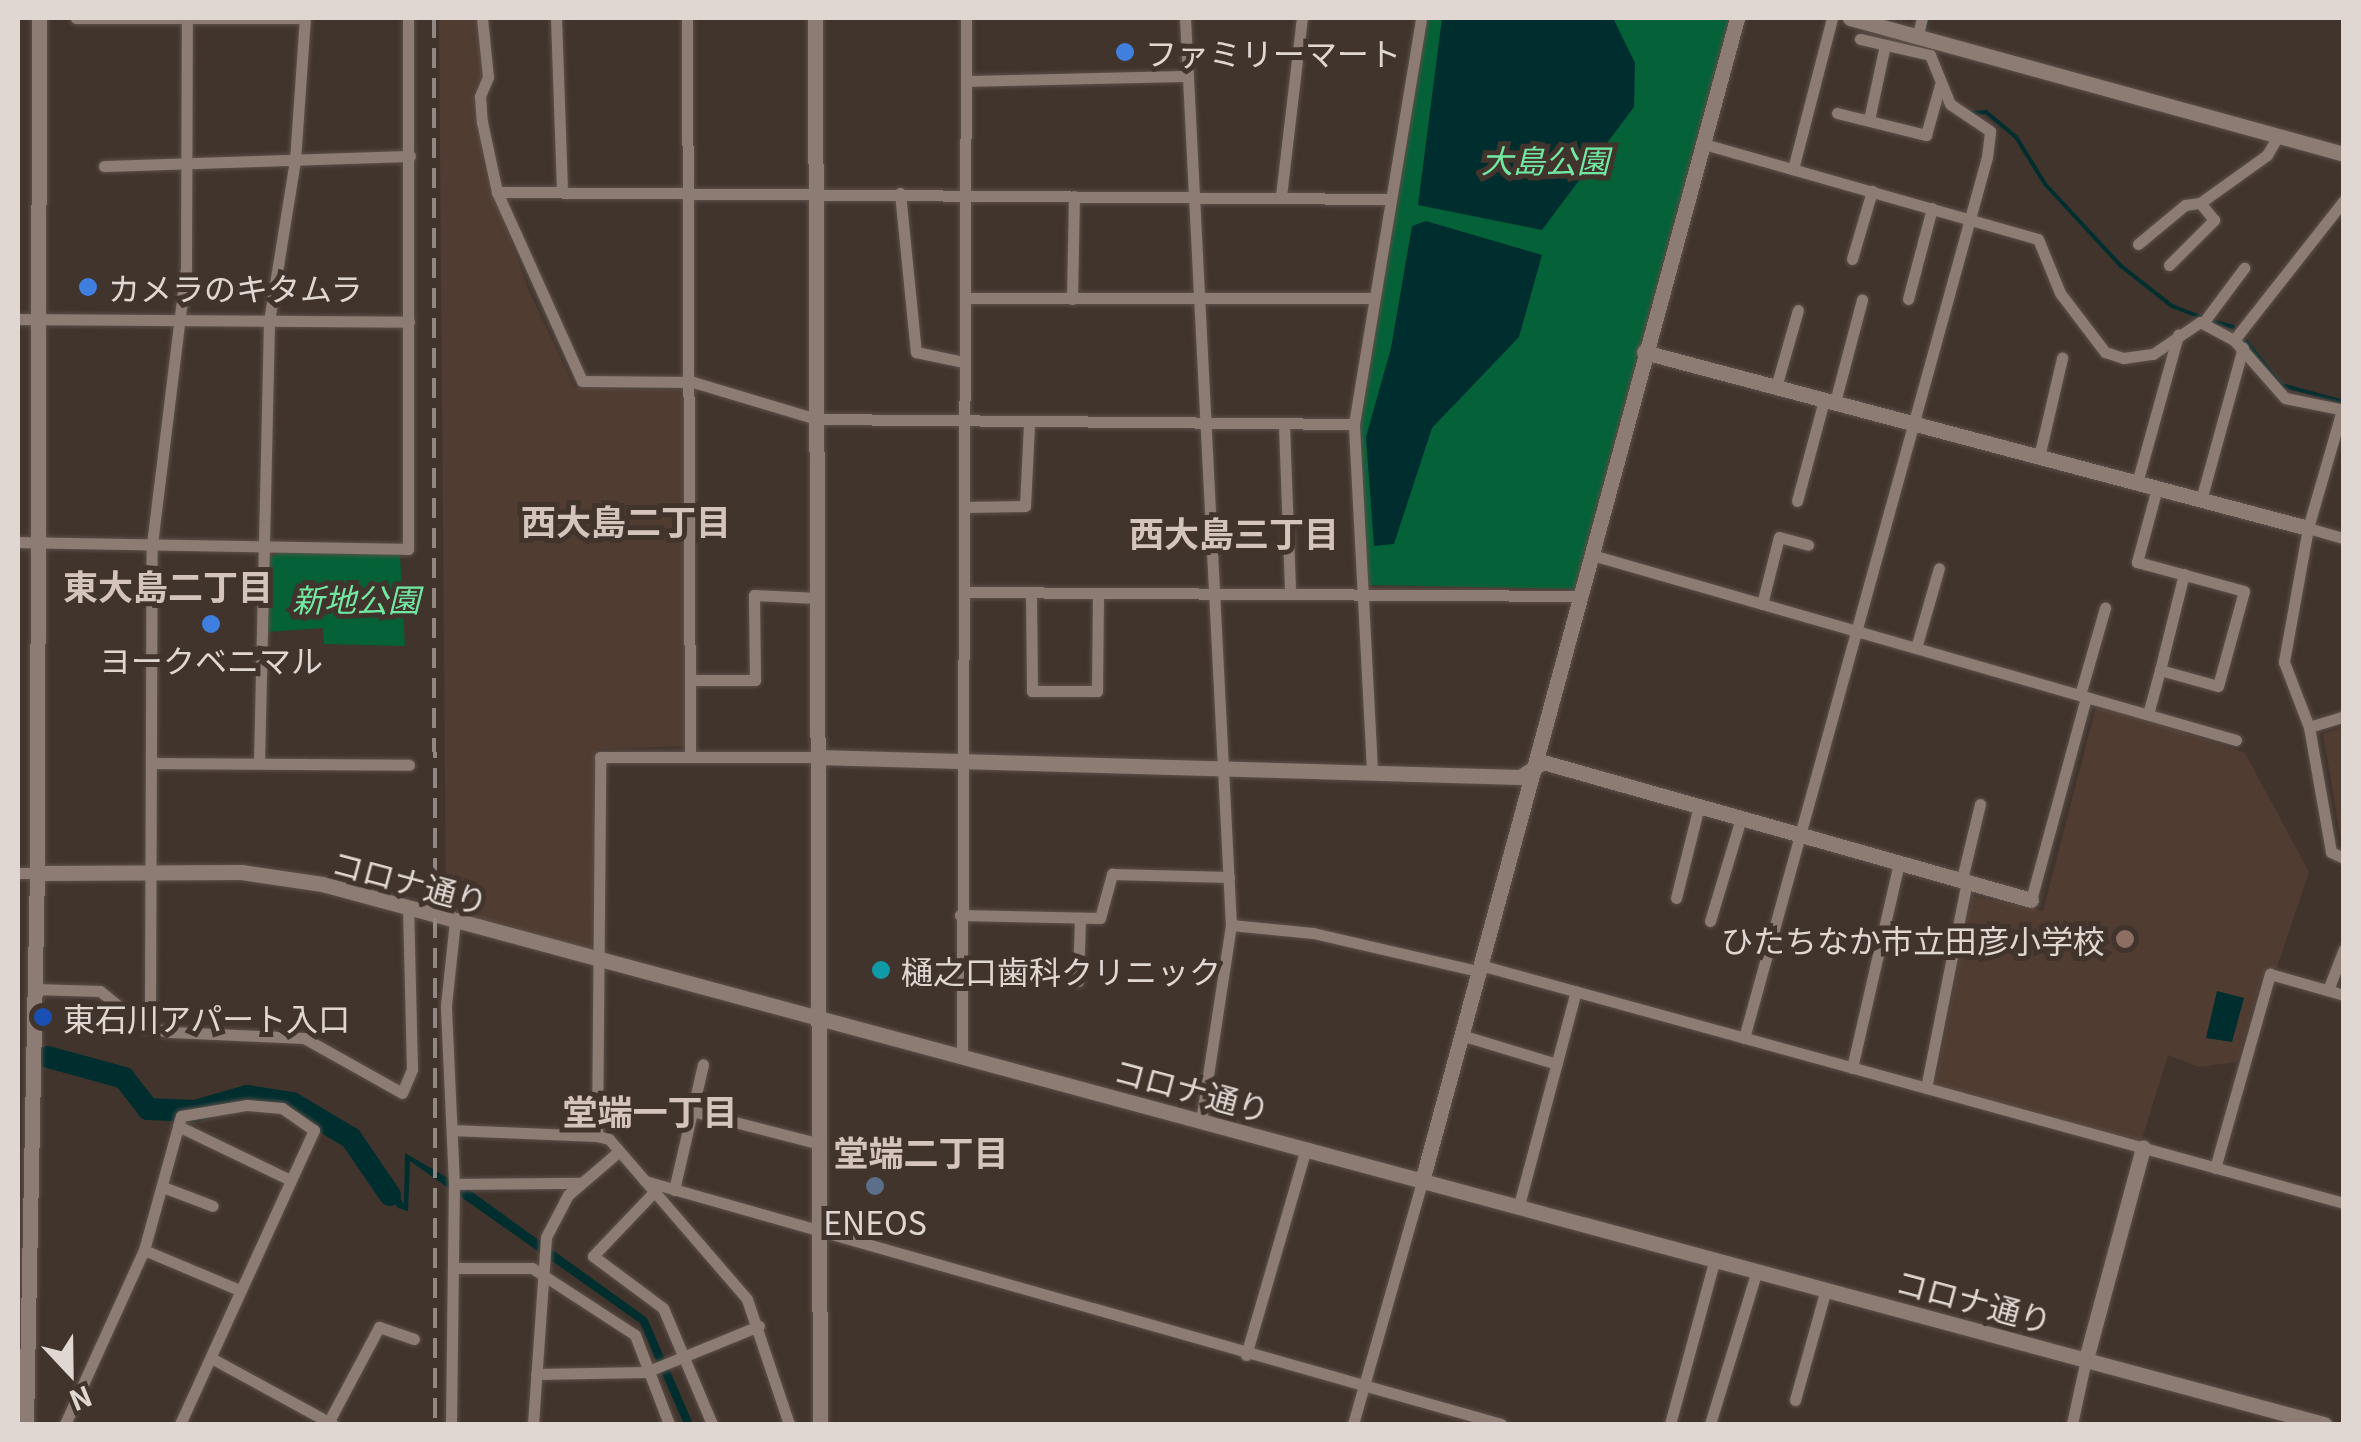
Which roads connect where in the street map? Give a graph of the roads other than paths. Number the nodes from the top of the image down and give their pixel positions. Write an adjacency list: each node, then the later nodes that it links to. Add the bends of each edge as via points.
1 (39, 18): 59 (street)
2 (76, 18): 16 (street)
3 (304, 18): 16 (street); 29 (street)
4 (408, 18): 28 (street)
5 (482, 18): 36 (street, via 488,77 482,122)
6 (556, 18): 33 (street)
7 (687, 18): 34 (street)
8 (815, 18): 37 (street)
9 (966, 18): 21 (street)
10 (1186, 18): 20 (street)
11 (1302, 18): 42 (street)
12 (1421, 18): 43 (street)
13 (1737, 18): 26 (street)
14 (1832, 18): 32 (street)
15 (1850, 18): 17 (street)
16 (187, 22): 30 (street)
17 (1920, 26): 25 (street)
18 (1860, 39): 19 (street)
19 (1886, 44): 22 (street, via 1930,56); 24 (street)
20 (1188, 76): 21 (street); 41 (street)
21 (966, 81): 39 (street)
22 (1940, 85): 24 (street, via 1926,135); 47 (street, via 1957,112 1990,131)
23 (1837, 113): 24 (street)
24 (1868, 120)
25 (2278, 136): 27 (street); 45 (street, via 2267,155)
26 (1704, 144): 32 (street); 67 (street)
27 (2344, 154)
28 (410, 156): 29 (street); 63 (street)
29 (295, 160): 30 (street); 62 (street)
30 (187, 164): 31 (street); 61 (street, via 186,270)
31 (104, 166)
32 (1793, 169): 35 (street)
33 (562, 190): 34 (street); 36 (street)
34 (690, 191): 37 (street); 70 (street)
35 (1872, 191): 46 (street); 49 (street)
36 (497, 192): 70 (street, via 582,381)
37 (815, 192): 38 (street); 74 (street)
38 (900, 193): 39 (street); 69 (street, via 916,352)
39 (964, 194): 40 (street); 53 (street)
40 (1074, 196): 41 (street); 54 (street)
41 (1194, 196): 42 (street); 52 (street)
42 (1280, 196): 43 (street)
43 (1387, 200): 55 (street)
44 (2344, 200): 66 (street)
45 (2200, 202): 48 (street, via 2185,205); 50 (street, via 2214,220)
46 (1932, 208): 47 (street); 57 (street)
47 (1970, 219): 65 (street, via 2038,239 2060,294 2106,352 2123,358 2153,354); 77 (street)
48 (2138, 244)
49 (1852, 259)
50 (2169, 265)
51 (2244, 268): 64 (street)
52 (1199, 296): 54 (street); 55 (street); 78 (street)
53 (966, 298): 54 (street); 69 (street)
54 (1072, 298)
55 (1373, 298): 80 (street)
56 (1862, 300): 72 (street)
57 (1908, 300)
58 (1798, 310): 71 (street)
59 (38, 318): 60 (street); 61 (street); 90 (street)
60 (18, 319)
61 (176, 320): 62 (street); 91 (street)
62 (269, 321): 63 (street); 93 (street)
63 (409, 322): 93 (street, via 408,548)
64 (2203, 323): 65 (street); 66 (street)
65 (2178, 335): 82 (street)
66 (2238, 344): 73 (street, via 2262,380 2285,398); 84 (street)
67 (1644, 352): 71 (street); 94 (street)
68 (2062, 358): 81 (street)
69 (964, 362): 75 (street)
70 (693, 382): 74 (street); 110 (street)
71 (1776, 387): 72 (street)
72 (1829, 401): 77 (street); 85 (street)
73 (2343, 410): 87 (street)
74 (816, 419): 75 (street); 104 (street)
75 (964, 422): 76 (street); 86 (street)
76 (1029, 423): 78 (street); 86 (street, via 1025,506)
77 (1913, 423): 81 (street); 107 (street)
78 (1205, 424): 79 (street); 102 (street)
79 (1284, 424): 80 (street); 98 (street)
80 (1354, 424): 99 (street)
81 (2039, 457): 82 (street)
82 (2138, 483): 83 (street)
83 (2157, 488): 84 (street); 96 (street, via 2137,562)
84 (2202, 500): 87 (street)
85 (1797, 501)
86 (964, 507): 97 (street)
87 (2308, 528): 88 (street); 114 (street, via 2284,662)
88 (2344, 538)
89 (18, 542): 90 (street)
90 (36, 542): 91 (street); 133 (street)
91 (152, 544): 93 (street); 119 (street)
92 (1808, 544): 105 (street, via 1779,537)
93 (265, 546): 120 (street)
94 (1592, 555): 103 (street); 105 (street)
95 (1938, 568): 108 (street)
96 (2184, 574): 109 (street); 109 (street, via 2244,590 2218,686)
97 (964, 592): 100 (street); 118 (street)
98 (1290, 592): 99 (street); 102 (street)
99 (1362, 592): 103 (street); 124 (street)
100 (1030, 593): 101 (street); 101 (street, via 1032,691 1097,690)
101 (1098, 593): 102 (street)
102 (1214, 593): 123 (street)
103 (1580, 596): 122 (street)
104 (817, 598): 110 (street, via 754,595 755,680); 117 (street)
105 (1762, 604): 107 (street)
106 (2104, 608): 111 (street)
107 (1856, 631): 108 (street); 128 (street)
108 (1916, 648): 111 (street)
109 (2160, 670): 112 (street)
110 (691, 680): 116 (street)
111 (2083, 696): 112 (street); 137 (street)
112 (2148, 714): 115 (street)
113 (2344, 716): 114 (street)
114 (2309, 727): 129 (street, via 2331,852)
115 (2236, 740)
116 (690, 755): 117 (street); 145 (street, via 600,757)
117 (818, 756): 118 (street); 152 (street)
118 (962, 761): 123 (street); 139 (street)
119 (151, 763): 120 (street); 131 (street)
120 (260, 763): 121 (street)
121 (409, 765)
122 (1532, 765): 124 (street, via 1520,776); 126 (street, via 1543,762); 146 (street)
123 (1221, 769): 124 (street); 134 (street)
124 (1372, 770)
125 (1980, 804): 135 (street)
126 (1699, 806): 127 (street); 136 (street)
127 (1741, 818): 128 (street); 142 (street)
128 (1800, 834): 130 (street); 155 (street)
129 (2344, 858)
130 (1899, 862): 135 (street); 159 (street)
131 (150, 872): 133 (street, コロナ通り); 138 (street, コロナ通り, via 269,876); 153 (street, via 150,1011)
132 (18, 873): 133 (street)
133 (37, 873): 151 (street)
134 (1229, 877): 140 (street, via 1117,873 1108,878 1104,915); 143 (street)
135 (1964, 880): 137 (street); 161 (street)
136 (1676, 898)
137 (2032, 900)
138 (408, 908): 141 (street, コロナ通り); 153 (street, via 412,1070 402,1094 304,1038)
139 (960, 915): 140 (street); 156 (street)
140 (1080, 918): 147 (street)
141 (455, 921): 145 (street, コロナ通り); 165 (street, via 446,1005)
142 (1710, 921)
143 (1231, 925): 146 (street, via 1313,933); 163 (street)
144 (2344, 949): 148 (street)
145 (598, 961): 152 (street, コロナ通り); 166 (street)
146 (1479, 968): 149 (street); 154 (street)
147 (1078, 980)
148 (2328, 990): 150 (street); 171 (street, via 2270,974)
149 (1576, 992): 155 (street); 158 (street)
150 (2344, 994)
151 (28, 1000): 153 (street, via 100,990); 160 (street)
152 (819, 1014): 156 (street, コロナ通り); 167 (street)
153 (144, 1026)
154 (1461, 1036): 158 (street); 174 (street)
155 (1744, 1038): 159 (street)
156 (962, 1055): 163 (street, コロナ通り)
157 (703, 1064): 162 (street)
158 (1557, 1064): 181 (street)
159 (1852, 1068): 161 (street)
160 (25, 1075): 191 (street)
161 (1926, 1088): 169 (street)
162 (692, 1111): 167 (street); 178 (street)
163 (1202, 1120): 168 (street, コロナ通り)
164 (178, 1126): 172 (street); 172 (street, via 180,1116 247,1105 282,1108 314,1130); 177 (street)
165 (452, 1130): 166 (street); 176 (street)
166 (597, 1136): 170 (street)
167 (817, 1142): 183 (street)
168 (1306, 1148): 174 (street, コロナ通り); 195 (street)
169 (2143, 1148): 171 (street); 197 (street)
170 (618, 1152): 173 (street); 175 (street)
171 (2215, 1168): 180 (street)
172 (288, 1179): 190 (street)
173 (644, 1181): 178 (street); 179 (street)
174 (1422, 1181): 181 (street, コロナ通り); 200 (street)
175 (580, 1183): 176 (street); 188 (street, via 556,1212)
176 (454, 1184): 186 (street)
177 (162, 1187): 182 (street); 184 (street)
178 (674, 1190): 183 (street)
179 (653, 1193): 192 (street, via 747,1299); 194 (street, via 593,1256 663,1308)
180 (2344, 1203)
181 (1520, 1205): 185 (street, コロナ通り)
182 (213, 1206)
183 (819, 1234): 195 (street); 211 (street)
184 (144, 1250): 190 (street); 204 (street)
185 (1715, 1258): 187 (street, コロナ通り); 214 (street)
186 (455, 1268): 188 (street, via 532,1268); 202 (street)
187 (1757, 1270): 189 (street, コロナ通り); 215 (street)
188 (542, 1274): 198 (street, via 634,1335); 199 (street)
189 (1826, 1288): 197 (street, コロナ通り); 201 (street)
190 (240, 1290): 196 (street)
191 (23, 1294): 203 (street)
192 (759, 1326): 194 (street); 210 (street)
193 (414, 1339): 206 (street, via 379,1326)
194 (684, 1354): 198 (street); 209 (street)
195 (1246, 1354): 200 (street)
196 (213, 1358): 205 (street); 206 (street)
197 (2086, 1359): 216 (street); 217 (street, コロナ通り)
198 (646, 1372): 199 (street); 208 (street)
199 (536, 1374): 207 (street)
200 (1363, 1386): 212 (street); 213 (street)
201 (1794, 1400)
202 (449, 1423)
203 (26, 1424)
204 (65, 1424)
205 (180, 1424)
206 (330, 1424)
207 (533, 1424)
208 (669, 1424)
209 (712, 1424)
210 (789, 1424)
211 (820, 1424)
212 (1353, 1424)
213 (1502, 1424)
214 (1670, 1424)
215 (1710, 1424)
216 (2072, 1424)
217 (2324, 1424)

